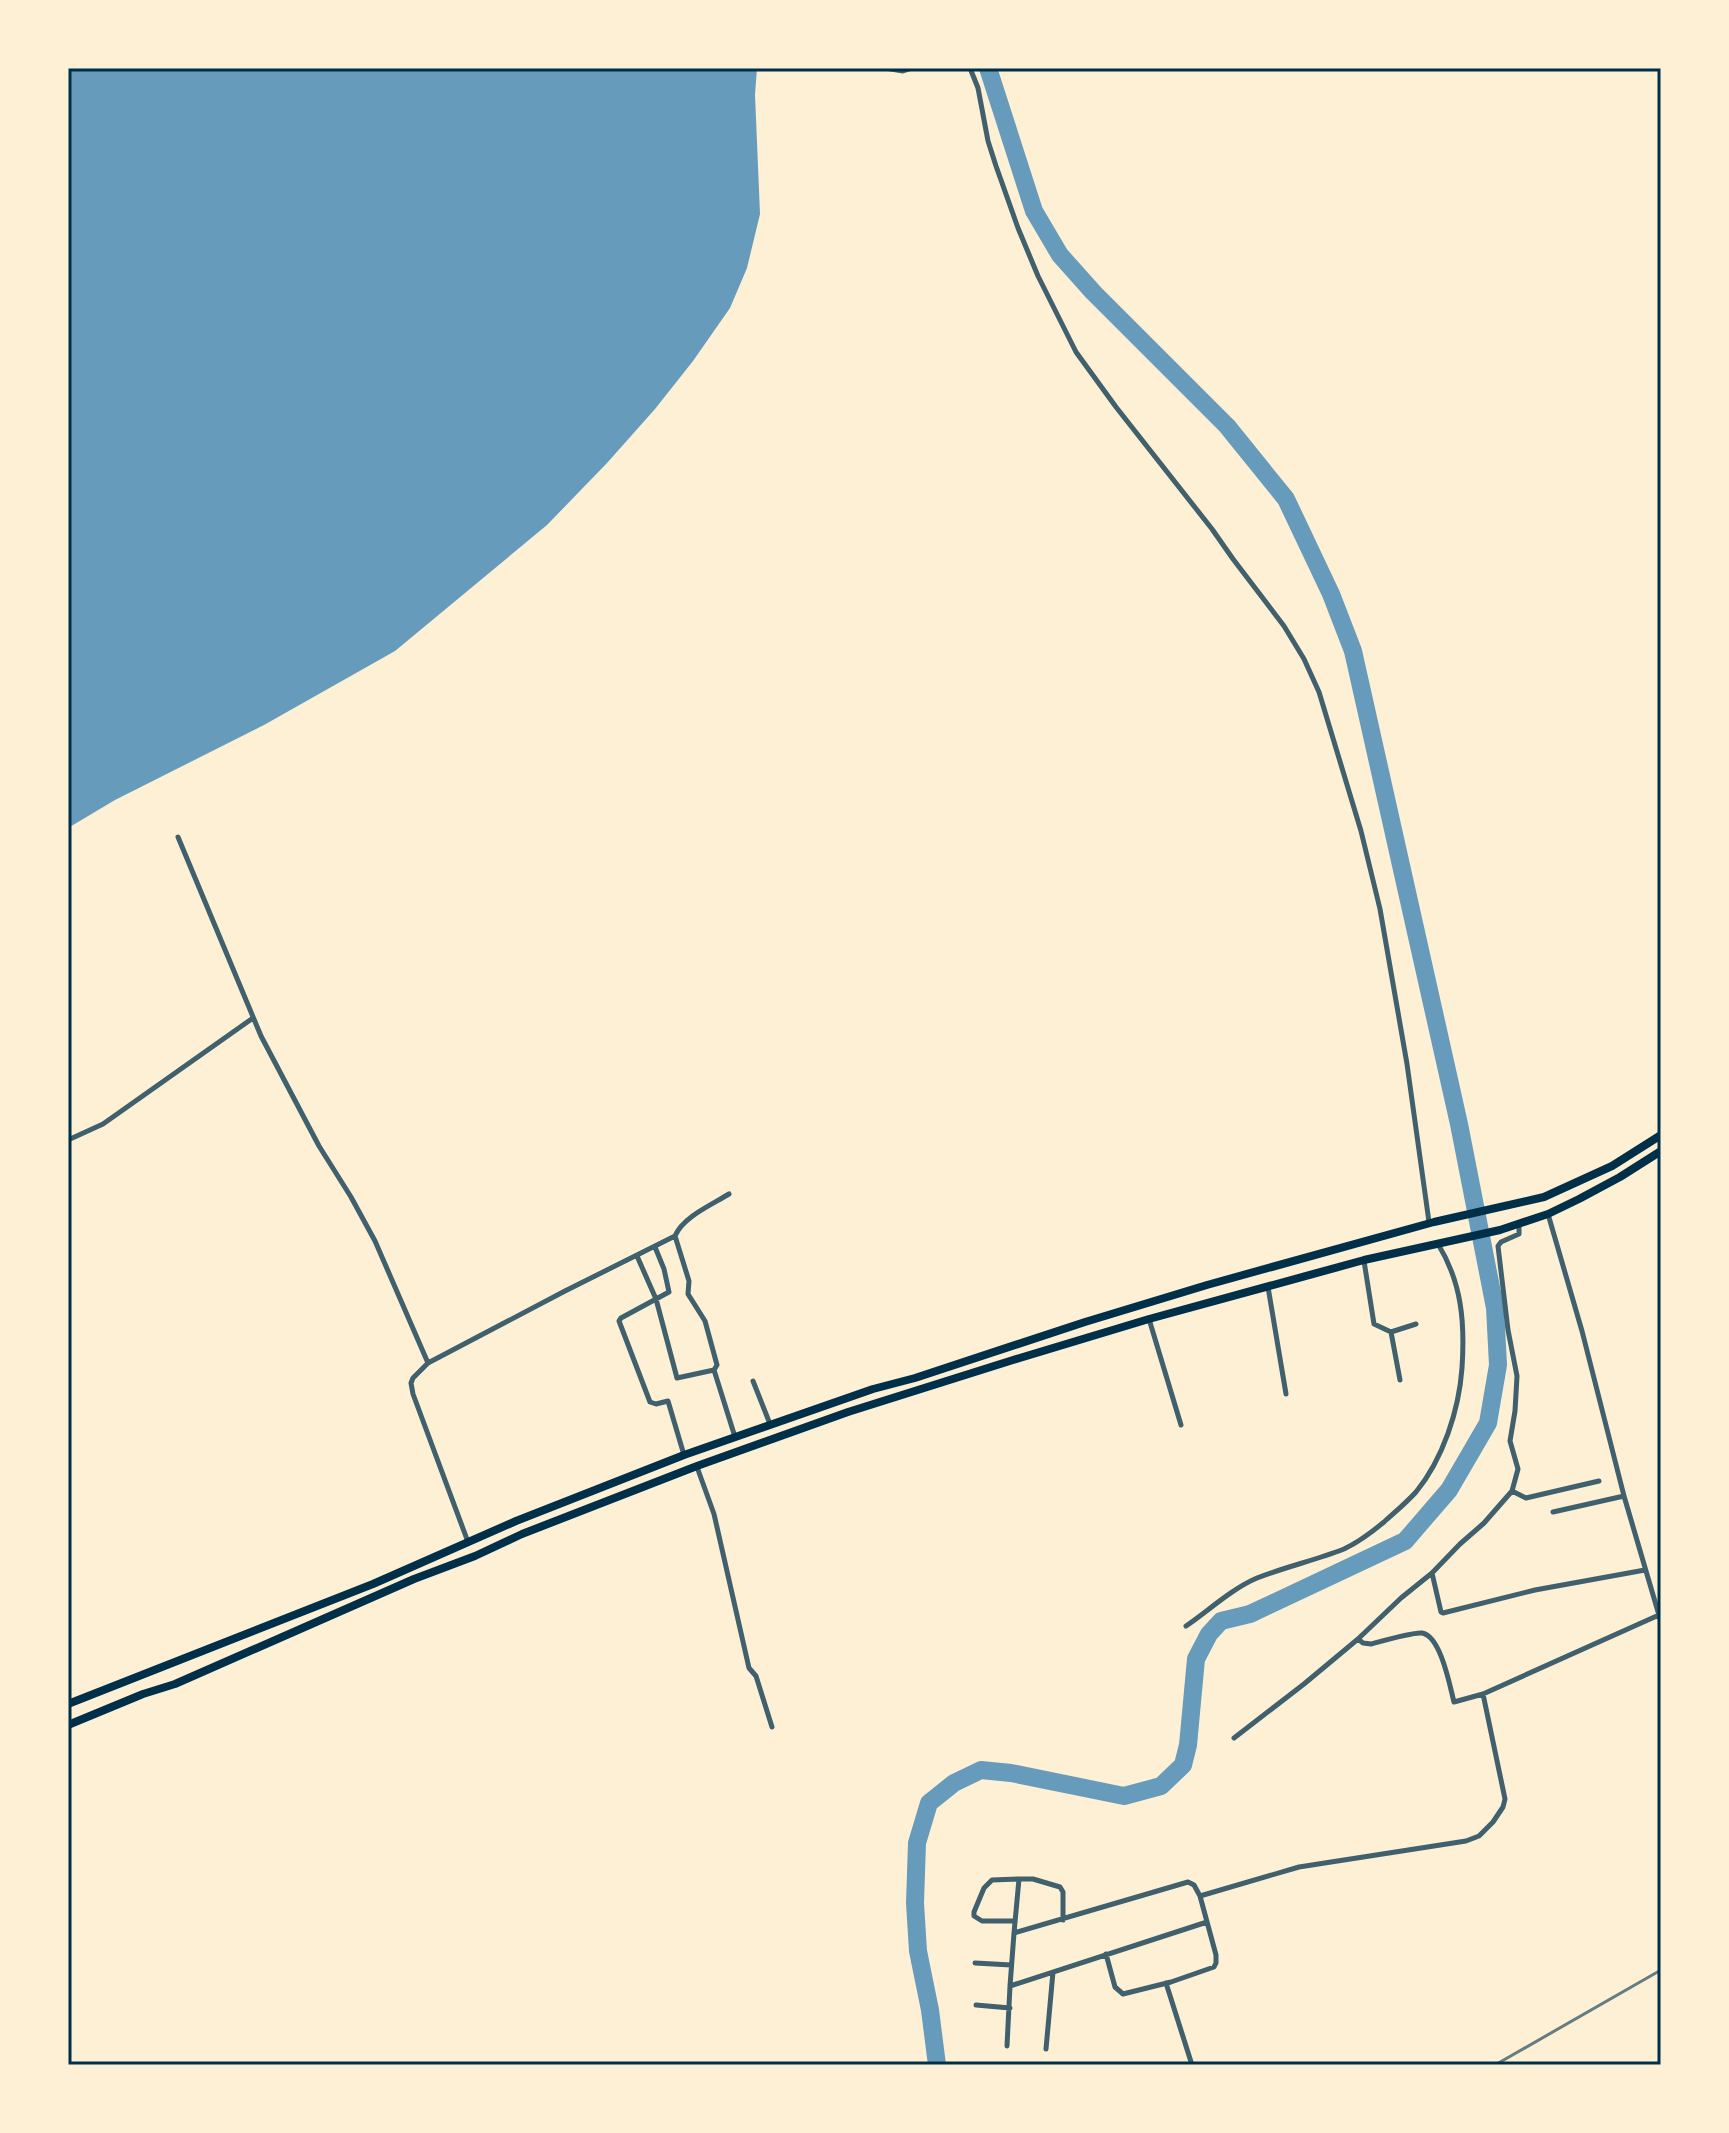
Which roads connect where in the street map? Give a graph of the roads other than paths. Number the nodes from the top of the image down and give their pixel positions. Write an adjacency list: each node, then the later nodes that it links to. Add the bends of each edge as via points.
1 (885, 68): 2 (street)
2 (912, 68)
3 (970, 68): 11 (street, via 1018,228 1076,352 1284,626 1319,692 1380,909)
4 (178, 837): 5 (street)
5 (253, 1018): 7 (street, via 103,1124); 23 (street, via 375,1241)
6 (1661, 1135): 11 (highway, via 1612,1166 1544,1197)
7 (68, 1140)
8 (1661, 1151): 10 (highway)
9 (729, 1194): 13 (street, via 686,1222)
10 (1548, 1214): 12 (highway); 35 (street)
11 (1432, 1222): 28 (highway, via 1085,1322)
12 (1519, 1224): 14 (highway); 34 (street, via 1519,1234 1498,1246 1517,1376 1510,1441 1518,1469)
13 (675, 1236): 15 (street); 24 (street, via 688,1294 702,1314 713,1349)
14 (1440, 1243): 17 (highway); 42 (street, via 1457,1286 1463,1356 1454,1414 1425,1479 1403,1506 1359,1541 1256,1579)
15 (655, 1247): 16 (street); 19 (street, via 670,1288)
16 (637, 1256): 19 (street); 23 (street)
17 (1364, 1260): 18 (highway); 22 (street, via 1374,1324)
18 (1268, 1286): 20 (highway); 27 (street)
19 (656, 1299): 24 (street, via 677,1378); 31 (street, via 619,1321 650,1402 669,1403)
20 (1149, 1319): 29 (street); 32 (highway, via 866,1406)
21 (1416, 1324): 22 (street)
22 (1391, 1332): 25 (street)
23 (428, 1363): 37 (street, via 413,1378 413,1394)
24 (714, 1370): 30 (street)
25 (1400, 1380)
26 (753, 1381): 28 (street)
27 (1286, 1394)
28 (771, 1425): 30 (highway)
29 (1181, 1425)
30 (735, 1438): 31 (highway)
31 (684, 1455): 37 (highway)
32 (697, 1466): 46 (highway); 47 (street, via 714,1514 749,1668)
33 (1599, 1481): 34 (street, via 1526,1498)
34 (1512, 1491): 39 (street)
35 (1624, 1496): 36 (street); 38 (street)
36 (1553, 1512)
37 (468, 1542): 45 (highway)
38 (1645, 1570): 39 (street, via 1443,1613); 40 (street)
39 (1432, 1573): 43 (street)
40 (1659, 1615): 41 (street); 44 (street)
41 (1661, 1622)
42 (1186, 1626)
43 (1358, 1639): 44 (street, via 1371,1644 1425,1634 1437,1645 1454,1702); 48 (street)
44 (1483, 1694): 50 (street, via 1505,1799 1479,1836 1299,1867)
45 (68, 1704)
46 (68, 1725)
47 (772, 1727)
48 (1234, 1738)
49 (1019, 1879): 51 (street, via 1060,1887); 52 (street); 52 (street, via 989,1882 974,1915 982,1921)
50 (1200, 1896): 51 (street, via 1188,1882); 53 (street)
51 (1063, 1920): 54 (street)
52 (1015, 1921): 54 (street)
53 (1207, 1922): 55 (street); 59 (street, via 1215,1965)
54 (1014, 1933): 57 (street)
55 (1106, 1954): 58 (street); 59 (street, via 1120,1993)
56 (975, 1963): 57 (street)
57 (1011, 1965): 60 (street)
58 (1053, 1972): 60 (street); 64 (street)
59 (1166, 1983): 65 (street)
60 (1010, 1986): 62 (street)
61 (976, 2005): 62 (street)
62 (1010, 2008): 63 (street)
63 (1007, 2046)
64 (1046, 2049)
65 (1192, 2065)

